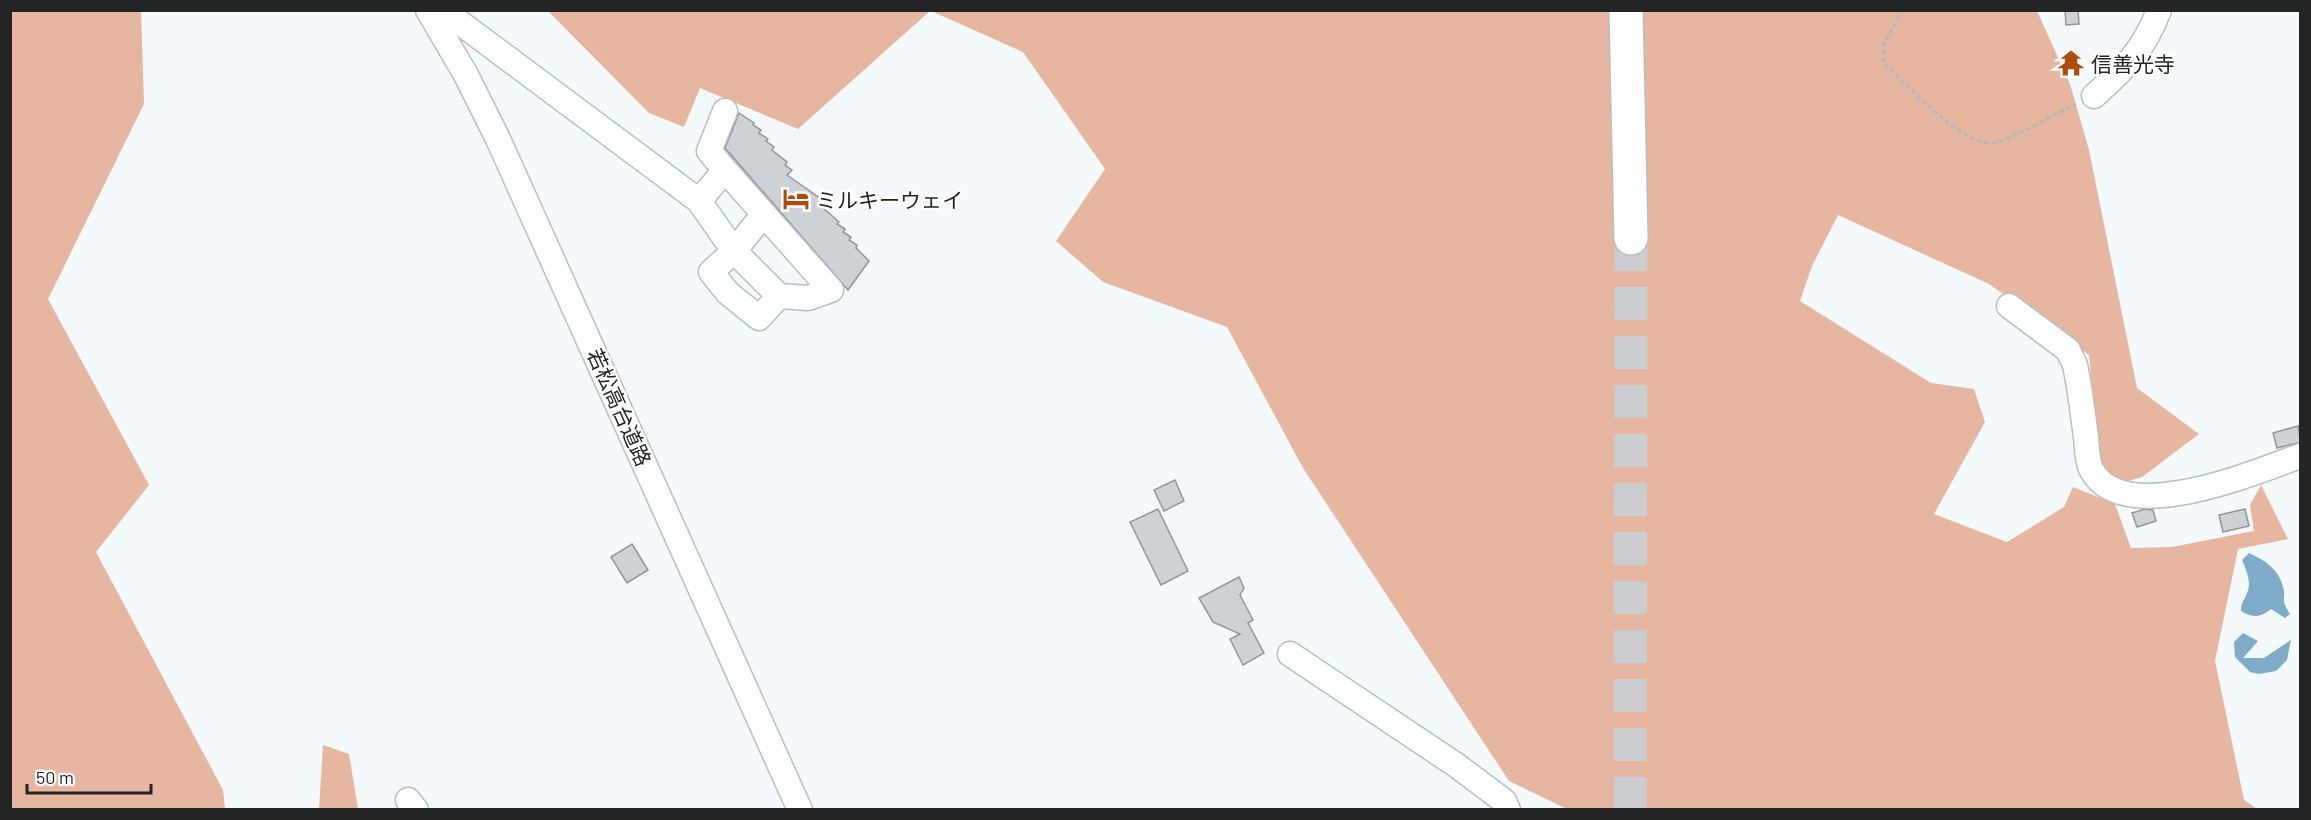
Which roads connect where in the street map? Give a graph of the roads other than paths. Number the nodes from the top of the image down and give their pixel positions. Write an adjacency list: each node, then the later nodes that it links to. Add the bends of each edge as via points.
1 (1626, 10): 9 (highway)
2 (2159, 10): 4 (street, via 2148,39 2120,73)
3 (428, 11): 7 (street, via 455,19); 15 (street, 若松高台道路, via 498,139)
4 (2094, 96)
5 (725, 111): 6 (street, via 709,151)
6 (724, 170): 7 (street); 8 (street)
7 (699, 201): 10 (street)
8 (764, 214): 10 (street); 11 (street, via 831,290 808,298)
9 (1631, 238)
10 (734, 251): 11 (street); 11 (street, via 711,272 728,293 759,318)
11 (779, 296)
12 (2009, 306): 13 (street, via 2068,350 2075,365 2090,468 2102,485 2156,496 2216,487)
13 (2301, 456)
14 (1290, 654): 16 (street, via 1456,765 1504,801)
15 (800, 810)
16 (1508, 810)

